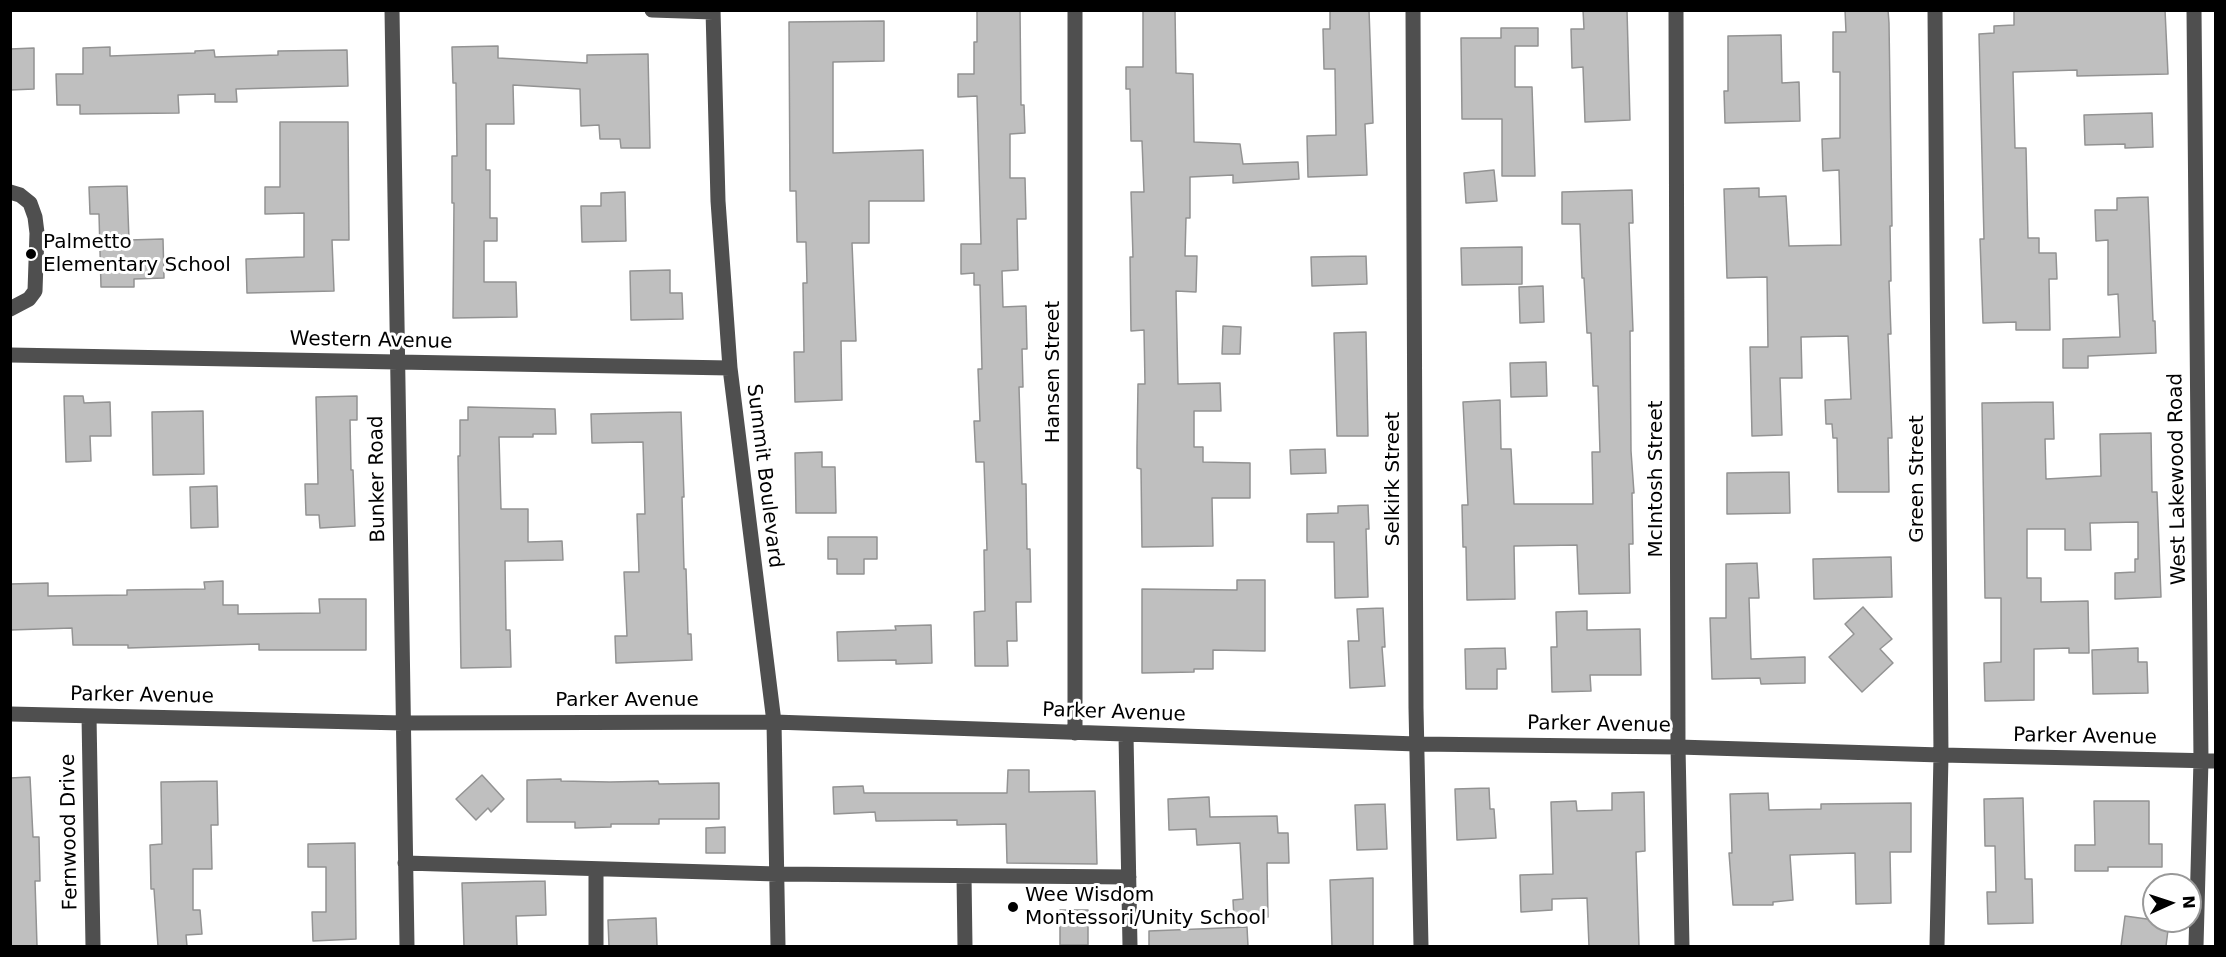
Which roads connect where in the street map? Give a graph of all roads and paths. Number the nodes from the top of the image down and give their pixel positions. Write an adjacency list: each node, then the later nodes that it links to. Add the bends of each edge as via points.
1 (392, 10): 12 (street, Bunker Road)
2 (652, 10): 8 (street)
3 (1075, 10): 18 (street, Hansen Street)
4 (1413, 10): 20 (street, Selkirk Street)
5 (1676, 10): 21 (street, McIntosh Street)
6 (1935, 10): 22 (street, Green Street)
7 (2194, 10): 23 (street, West Lakewood Road)
8 (713, 11): 13 (street, Summit Boulevard, via 718,201)
9 (10, 192): 10 (street, via 30,203 38,233 35,291)
10 (10, 309)
11 (10, 355): 12 (street, Western Avenue)
12 (397, 363): 13 (street, Western Avenue); 17 (street, Bunker Road)
13 (730, 368): 16 (street, Summit Boulevard)
14 (10, 714): 15 (street, Parker Avenue)
15 (89, 716): 17 (street, Parker Avenue); 29 (street, Fernwood Drive)
16 (774, 722): 17 (street, Parker Avenue); 18 (street, Parker Avenue); 26 (street, Summit Boulevard)
17 (403, 723): 24 (street, Bunker Road)
18 (1075, 733): 19 (street, Parker Avenue)
19 (1126, 735): 20 (street, Parker Avenue); 28 (street)
20 (1417, 744): 21 (street, Parker Avenue); 35 (street, Selkirk Street)
21 (1678, 747): 22 (street, Parker Avenue); 36 (street, McIntosh Street)
22 (1941, 755): 23 (street, Parker Avenue); 37 (street, Green Street)
23 (2208, 760): 38 (street, West Lakewood Road)
24 (405, 863): 25 (street); 30 (street, Bunker Road)
25 (596, 869): 26 (street); 31 (street)
26 (777, 874): 27 (street); 32 (street, Summit Boulevard)
27 (964, 876): 28 (street); 33 (street)
28 (1129, 877): 34 (street)
29 (93, 946)
30 (407, 946)
31 (597, 946)
32 (778, 946)
33 (965, 946)
34 (1130, 946)
35 (1421, 946)
36 (1682, 946)
37 (1937, 946)
38 (2196, 946)

